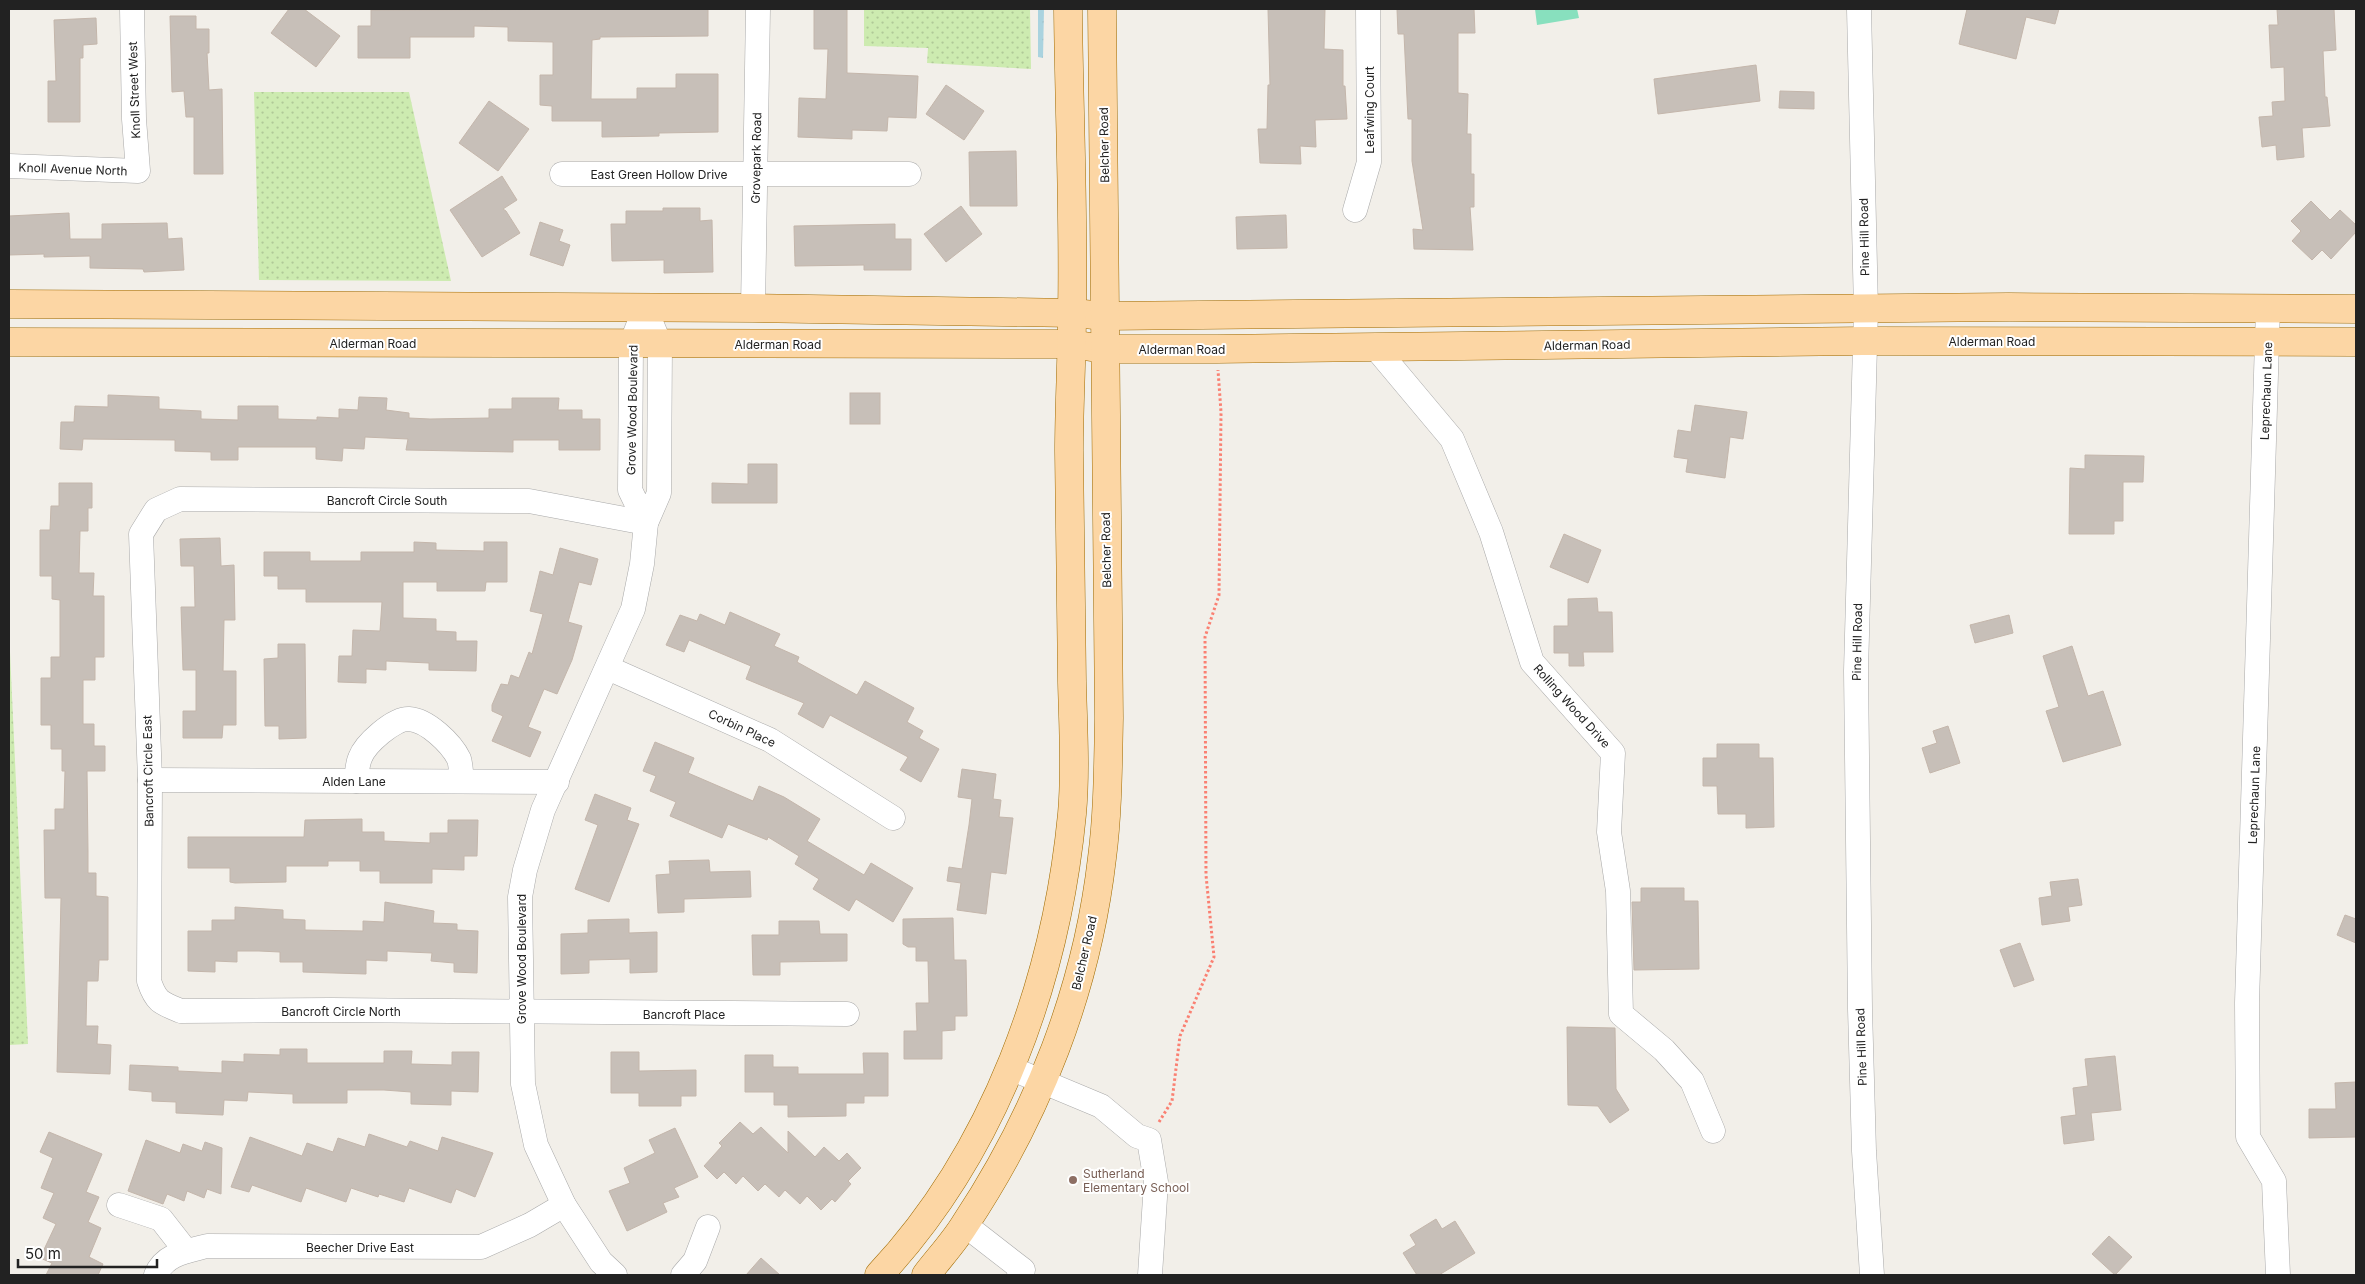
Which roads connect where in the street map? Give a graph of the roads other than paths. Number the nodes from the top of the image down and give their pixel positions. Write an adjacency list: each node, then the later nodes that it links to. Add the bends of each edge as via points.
1 (132, 9): 8 (street, Knoll Street West)
2 (758, 9): 9 (street, Grovepark Road)
3 (1068, 9): 19 (main road)
4 (1102, 9): 20 (main road, Belcher Road)
5 (1368, 9): 12 (street, Leafwing Court, via 1369,162)
6 (1859, 9): 18 (street, Pine Hill Road)
7 (9, 166): 8 (street, Knoll Avenue North)
8 (138, 172)
9 (756, 173): 10 (street, East Green Hollow Drive); 11 (street, East Green Hollow Drive); 15 (street, Grovepark Road)
10 (562, 174)
11 (908, 174)
12 (1355, 210)
13 (9, 304): 14 (main road)
14 (645, 308): 15 (main road); 25 (street, Grove Wood Boulevard); 26 (street, Grove Wood Boulevard)
15 (753, 308): 19 (main road)
16 (2268, 308): 17 (main road); 18 (main road); 22 (street, Leprechaun Lane)
17 (2356, 309)
18 (1866, 310): 20 (main road); 21 (street, Pine Hill Road)
19 (1072, 313): 20 (main road); 27 (main road)
20 (1106, 316): 29 (main road, Belcher Road)
21 (1864, 341): 22 (main road, Alderman Road); 28 (main road, Alderman Road); 57 (street, Pine Hill Road, via 1856,671 1860,1009)
22 (2267, 341): 24 (main road, Alderman Road); 58 (street, Leprechaun Lane, via 2247,1003 2248,1137 2274,1181)
23 (9, 342): 25 (main road, Alderman Road)
24 (2356, 342)
25 (632, 344): 26 (main road, Alderman Road); 30 (street, Grove Wood Boulevard, via 630,490)
26 (660, 344): 27 (main road, Alderman Road); 30 (street, Grove Wood Boulevard, via 659,493)
27 (1071, 344): 29 (main road, Alderman Road); 41 (main road, via 1072,811 1062,886 1043,974)
28 (1375, 348): 29 (main road, Alderman Road); 43 (street, Rolling Wood Drive, via 1452,439 1491,532 1532,662 1613,753 1608,832 1618,891 1621,1014 1664,1050 1692,1081)
29 (1104, 349): 42 (main road, Belcher Road, via 1109,718 1102,858 1091,925 1074,996)
30 (646, 523): 31 (street, Bancroft Circle South, via 528,501 180,499 156,510); 32 (street, Grove Wood Boulevard, via 633,609)
31 (141, 534): 33 (street, Bancroft Circle East)
32 (608, 668): 36 (street, Grove Wood Boulevard); 37 (street, Corbin Place, via 770,740)
33 (150, 780): 34 (street, Alden Lane); 38 (street, Bancroft Circle East, via 149,982 154,996)
34 (356, 781): 35 (street, Alden Lane); 35 (street, via 364,749 398,721 408,719 433,729 450,748 459,759)
35 (462, 782): 36 (street, Alden Lane)
36 (557, 782): 39 (street, Grove Wood Boulevard, via 543,810 520,897)
37 (893, 818)
38 (162, 1004): 39 (street, Bancroft Circle North, via 181,1011)
39 (520, 1013): 40 (street, Bancroft Place); 46 (street, Grove Wood Boulevard, via 523,1084 536,1145)
40 (848, 1014)
41 (1010, 1068): 42 (street); 44 (main road, via 987,1118)
42 (1043, 1083): 47 (main road, Belcher Road); 56 (street, via 1101,1106 1137,1136 1149,1140 1156,1182)
43 (1713, 1131)
44 (936, 1204): 47 (main road); 54 (main road)
45 (119, 1205): 49 (street, via 161,1219)
46 (564, 1205): 49 (street, Beecher Drive East, via 481,1247 207,1246); 52 (street, Grove Wood Boulevard, via 601,1262)
47 (965, 1225): 50 (street); 55 (main road, Belcher Road)
48 (708, 1226): 53 (street, via 695,1261)
49 (186, 1252): 51 (street, Beecher Drive East, via 175,1254 158,1269)
50 (1025, 1274)
51 (156, 1275)
52 (615, 1275)
53 (683, 1275)
54 (880, 1275)
55 (926, 1275)
56 (1150, 1275)
57 (1872, 1275)
58 (2278, 1275)

